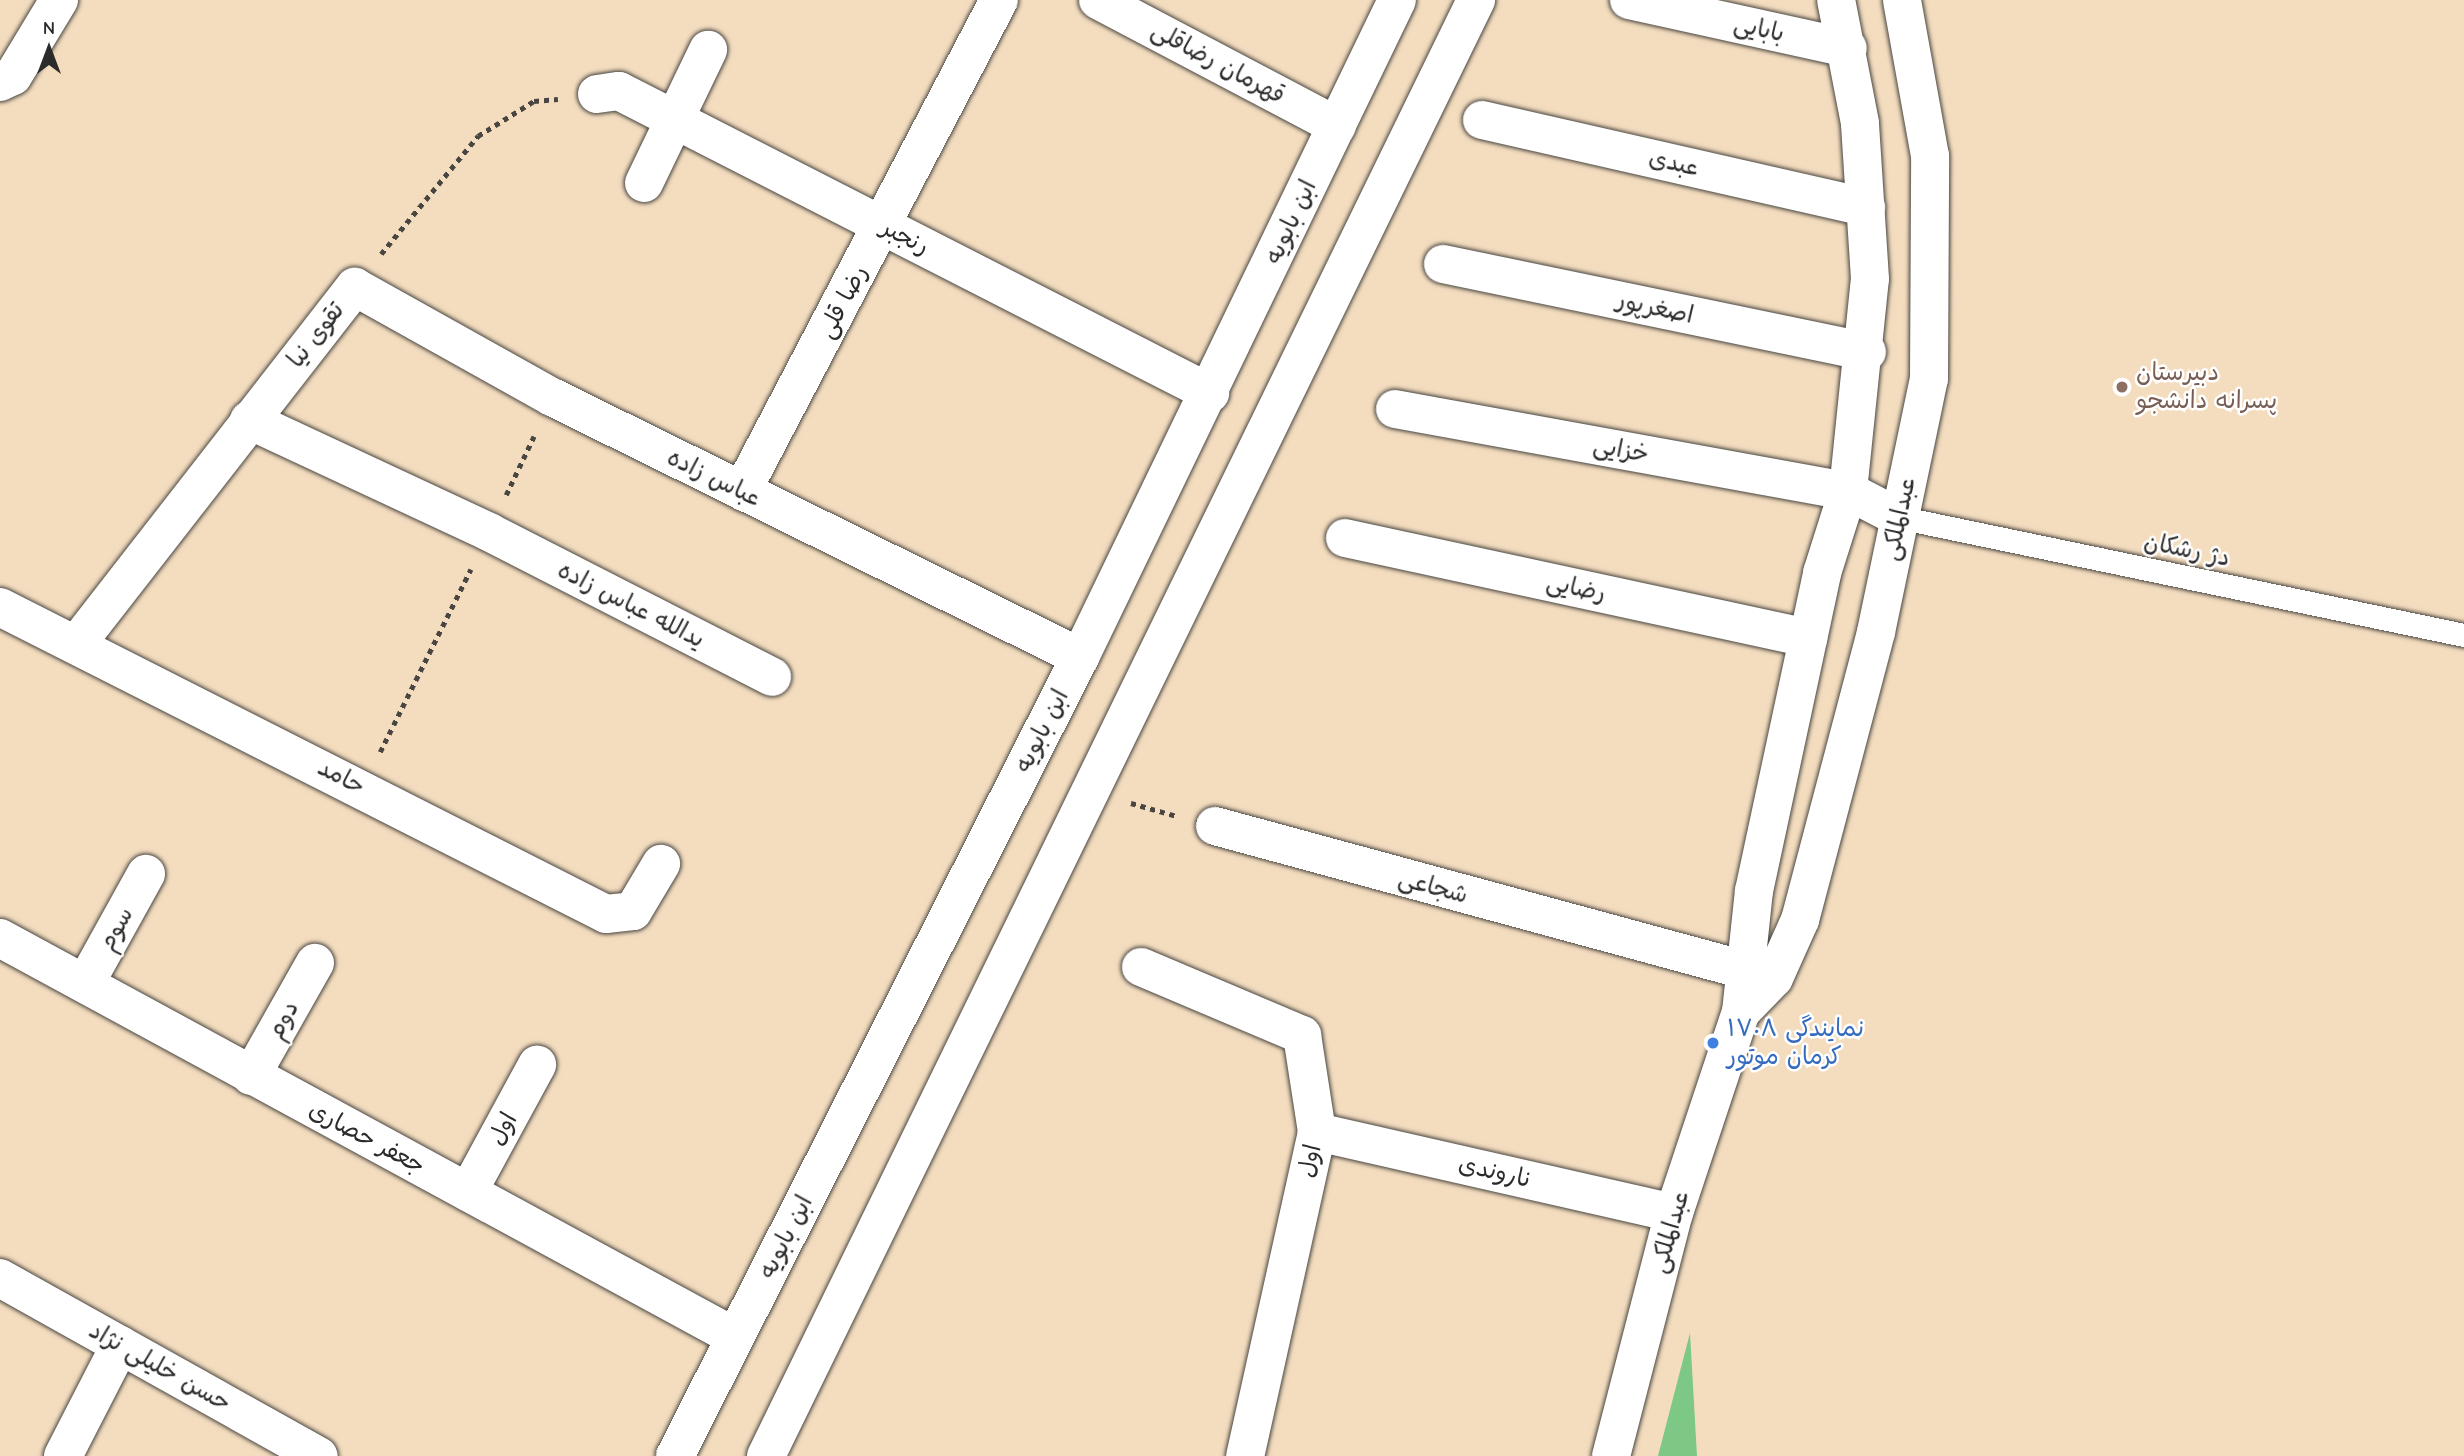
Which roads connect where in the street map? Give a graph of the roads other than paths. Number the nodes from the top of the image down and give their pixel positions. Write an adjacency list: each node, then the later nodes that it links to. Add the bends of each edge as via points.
1 (59, 0): 11 (street, via 13,76)
2 (999, 0): 18 (street, رضا قلی)
3 (1098, 0): 15 (street, قهرمان رضاقلی)
4 (1397, 0): 15 (street, ابن بابویه)
5 (1476, 0): 54 (street)
6 (1629, 0): 9 (street, بابایی)
7 (1836, 0): 9 (street)
8 (1902, 0): 27 (street, عبدالملکی, via 1930,156 1929,379)
9 (1847, 48): 17 (street)
10 (708, 50): 13 (street)
11 (0, 82)
12 (597, 94): 13 (street, رنجبر, via 619,91)
13 (675, 119): 16 (street); 18 (street, رنجبر)
14 (1482, 120): 17 (street, عبدی)
15 (1337, 126): 22 (street, ابن بابویه)
16 (644, 183)
17 (1866, 207): 21 (street)
18 (883, 226): 22 (street, رنجبر); 25 (street, رضا قلی)
19 (1443, 264): 21 (street, اصغرپور)
20 (355, 286): 24 (street, تقوی نیا); 25 (street, عباس زاده, via 552,397)
21 (1867, 352): 26 (street)
22 (1210, 393): 33 (street, ابن بابویه)
23 (1395, 410): 26 (street, خزایی)
24 (249, 420): 32 (street, تقوی نیا); 34 (street, یدالله عباس زاده, via 489,532)
25 (742, 491): 33 (street, عباس زاده)
26 (1847, 491): 27 (street, خزایی); 31 (street)
27 (1898, 517): 30 (lane, دژ رشکان); 41 (street, عبدالملکی, via 1876,632 1800,920)
28 (1345, 538): 31 (street, رضایی)
29 (0, 607): 32 (street, حامد)
30 (2464, 635)
31 (1808, 638): 41 (street)
32 (79, 641): 36 (street, حامد, via 606,914 633,911)
33 (1080, 657): 49 (street, ابن بابویه)
34 (772, 677)
35 (1215, 827): 41 (street, شجاعی)
36 (661, 864)
37 (146, 874): 42 (street, سوم)
38 (0, 938): 42 (street, جعفر حصاری)
39 (314, 963): 44 (street, دوم)
40 (1141, 967): 45 (street, اول, via 1302,1035)
41 (1757, 975): 47 (street, عبدالملکی)
42 (85, 985): 44 (street, جعفر حصاری)
43 (537, 1065): 46 (street, اول)
44 (251, 1076): 46 (street, جعفر حصاری)
45 (1317, 1132): 47 (street, ناروندی); 55 (street, اول)
46 (468, 1192): 49 (street, جعفر حصاری)
47 (1674, 1213): 56 (street, عبدالملکی)
48 (0, 1278): 50 (street, حسن خلیلی نژاد)
49 (734, 1337): 53 (street, ابن بابویه)
50 (120, 1345): 51 (street); 52 (street, حسن خلیلی نژاد)
51 (63, 1456)
52 (319, 1456)
53 (675, 1456)
54 (766, 1456)
55 (1245, 1456)
56 (1611, 1456)

